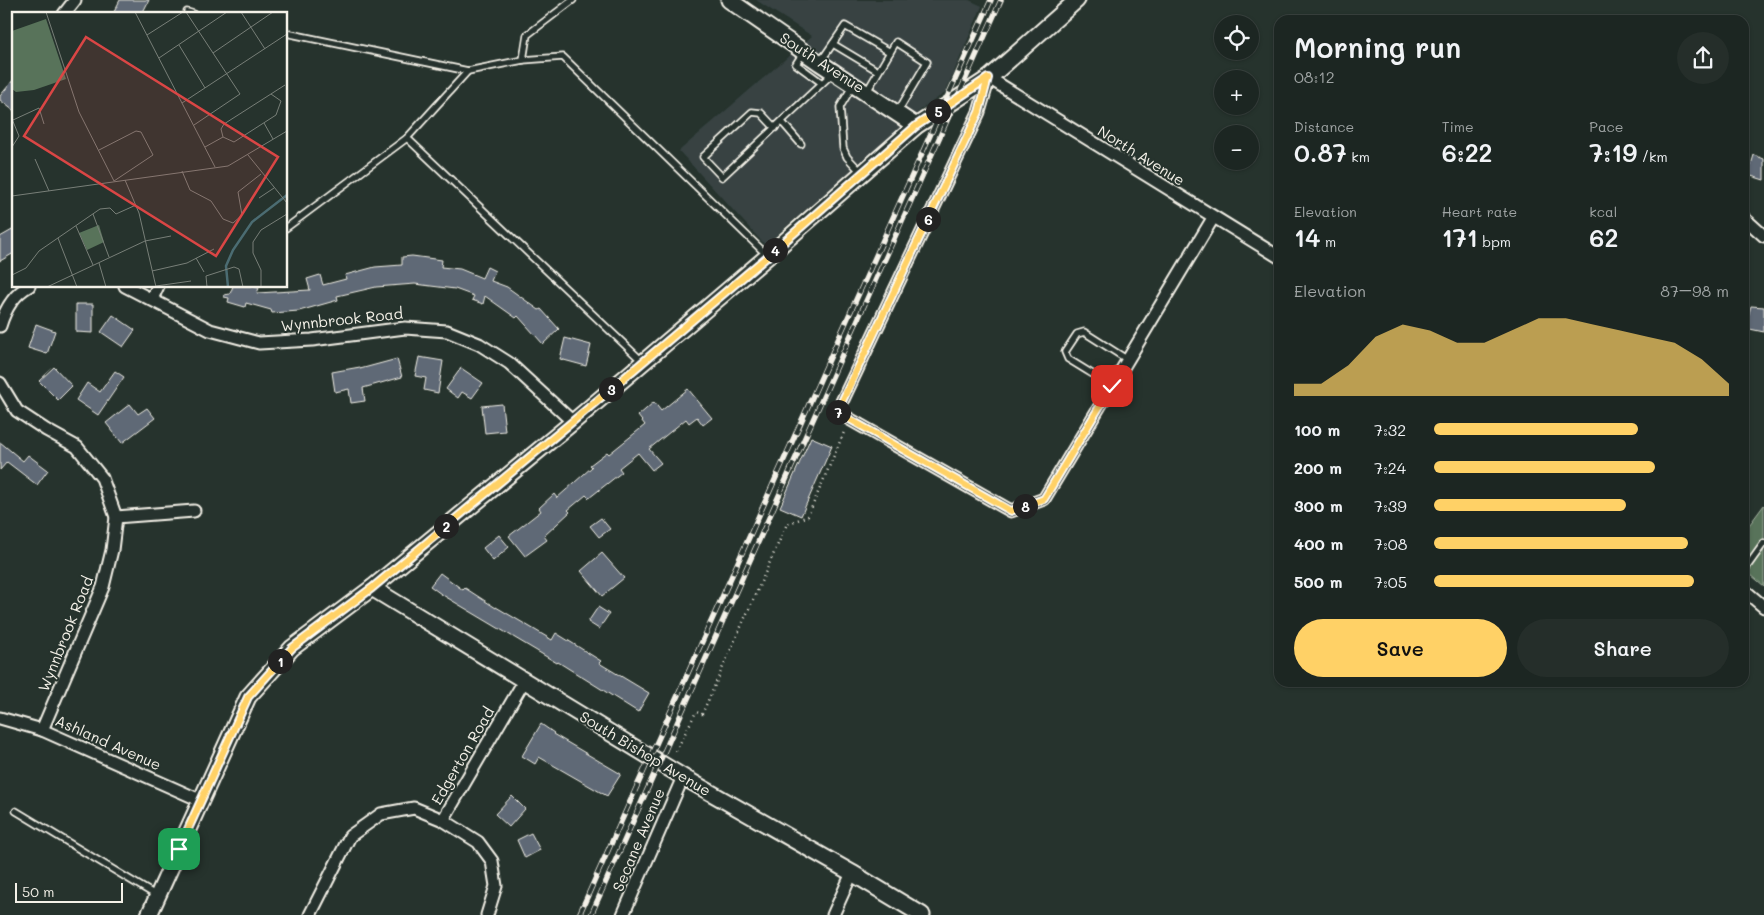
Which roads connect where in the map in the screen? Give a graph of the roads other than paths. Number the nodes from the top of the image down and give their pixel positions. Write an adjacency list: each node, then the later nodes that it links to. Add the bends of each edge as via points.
1 (75, 0): 6 (street)
2 (573, 0): 11 (lane, via 528,35)
3 (729, 0): 5 (street, South Avenue)
4 (1077, 0): 16 (street)
5 (744, 5): 9 (street, South Avenue)
6 (66, 12)
7 (288, 33): 14 (lane)
8 (833, 44): 10 (lane, via 844,26); 12 (lane); 13 (lane)
9 (804, 52): 12 (street, South Avenue); 17 (lane, via 796,64)
10 (890, 52): 13 (lane); 19 (lane, via 896,42 927,62)
11 (523, 60): 14 (lane); 31 (lane, via 563,57)
12 (820, 63): 15 (street, South Avenue)
13 (878, 70): 18 (lane)
14 (468, 71): 23 (lane)
15 (834, 72): 17 (lane); 18 (street, South Avenue)
16 (988, 78): 21 (street); 26 (street, North Avenue); 40 (street, via 979,112 837,412 1011,511 1044,499)
17 (822, 83): 20 (lane)
18 (860, 89): 19 (street, South Avenue); 25 (lane, via 840,107 843,148)
19 (897, 113): 21 (street, South Avenue)
20 (782, 122): 22 (lane); 24 (lane)
21 (916, 126): 25 (street)
22 (776, 128): 22 (lane, via 722,177 703,157 752,112 761,113)
23 (407, 138): 28 (lane); 38 (lane)
24 (801, 144)
25 (862, 174): 31 (street)
26 (1213, 218): 30 (street, North Avenue); 37 (street)
27 (1749, 222): 29 (street)
28 (288, 227)
29 (1764, 236)
30 (1274, 254)
31 (768, 256): 38 (street)
32 (25, 288): 36 (street, via 3,316)
33 (129, 288): 35 (street, Wynnbrook Road)
34 (157, 288): 35 (street)
35 (152, 299): 41 (street, Wynnbrook Road, via 210,330 259,343 405,328 446,332 479,344 509,363)
36 (0, 326)
37 (1128, 360): 40 (street); 40 (lane, via 1084,332 1077,334 1065,352 1068,358)
38 (644, 362): 41 (street)
39 (0, 383): 43 (street, Wynnbrook Road, via 17,411 77,447 102,478)
40 (1112, 386)
41 (572, 422): 46 (street)
42 (194, 511): 43 (street)
43 (116, 518): 51 (street, Wynnbrook Road, via 103,587)
44 (1764, 543): 45 (lane)
45 (1749, 564)
46 (372, 588): 49 (street, South Bishop Avenue); 53 (street, via 292,648 248,697)
47 (1749, 594): 48 (street)
48 (1764, 607)
49 (524, 681): 52 (street, South Bishop Avenue); 55 (street, Edgerton Road)
50 (0, 718): 51 (street, Ashland Avenue)
51 (42, 730): 53 (street, Ashland Avenue)
52 (683, 777): 56 (street, South Bishop Avenue); 61 (street, Secane Avenue)
53 (202, 801): 57 (street)
54 (16, 811): 57 (lane)
55 (443, 820): 59 (street, via 414,808 381,814 350,836); 60 (street, Edgerton Road, via 478,842 492,862 496,886)
56 (852, 873): 62 (street); 63 (street, South Bishop Avenue)
57 (157, 896): 58 (street)
58 (148, 915)
59 (310, 915)
60 (486, 915)
61 (623, 915)
62 (833, 915)
63 (922, 915)

